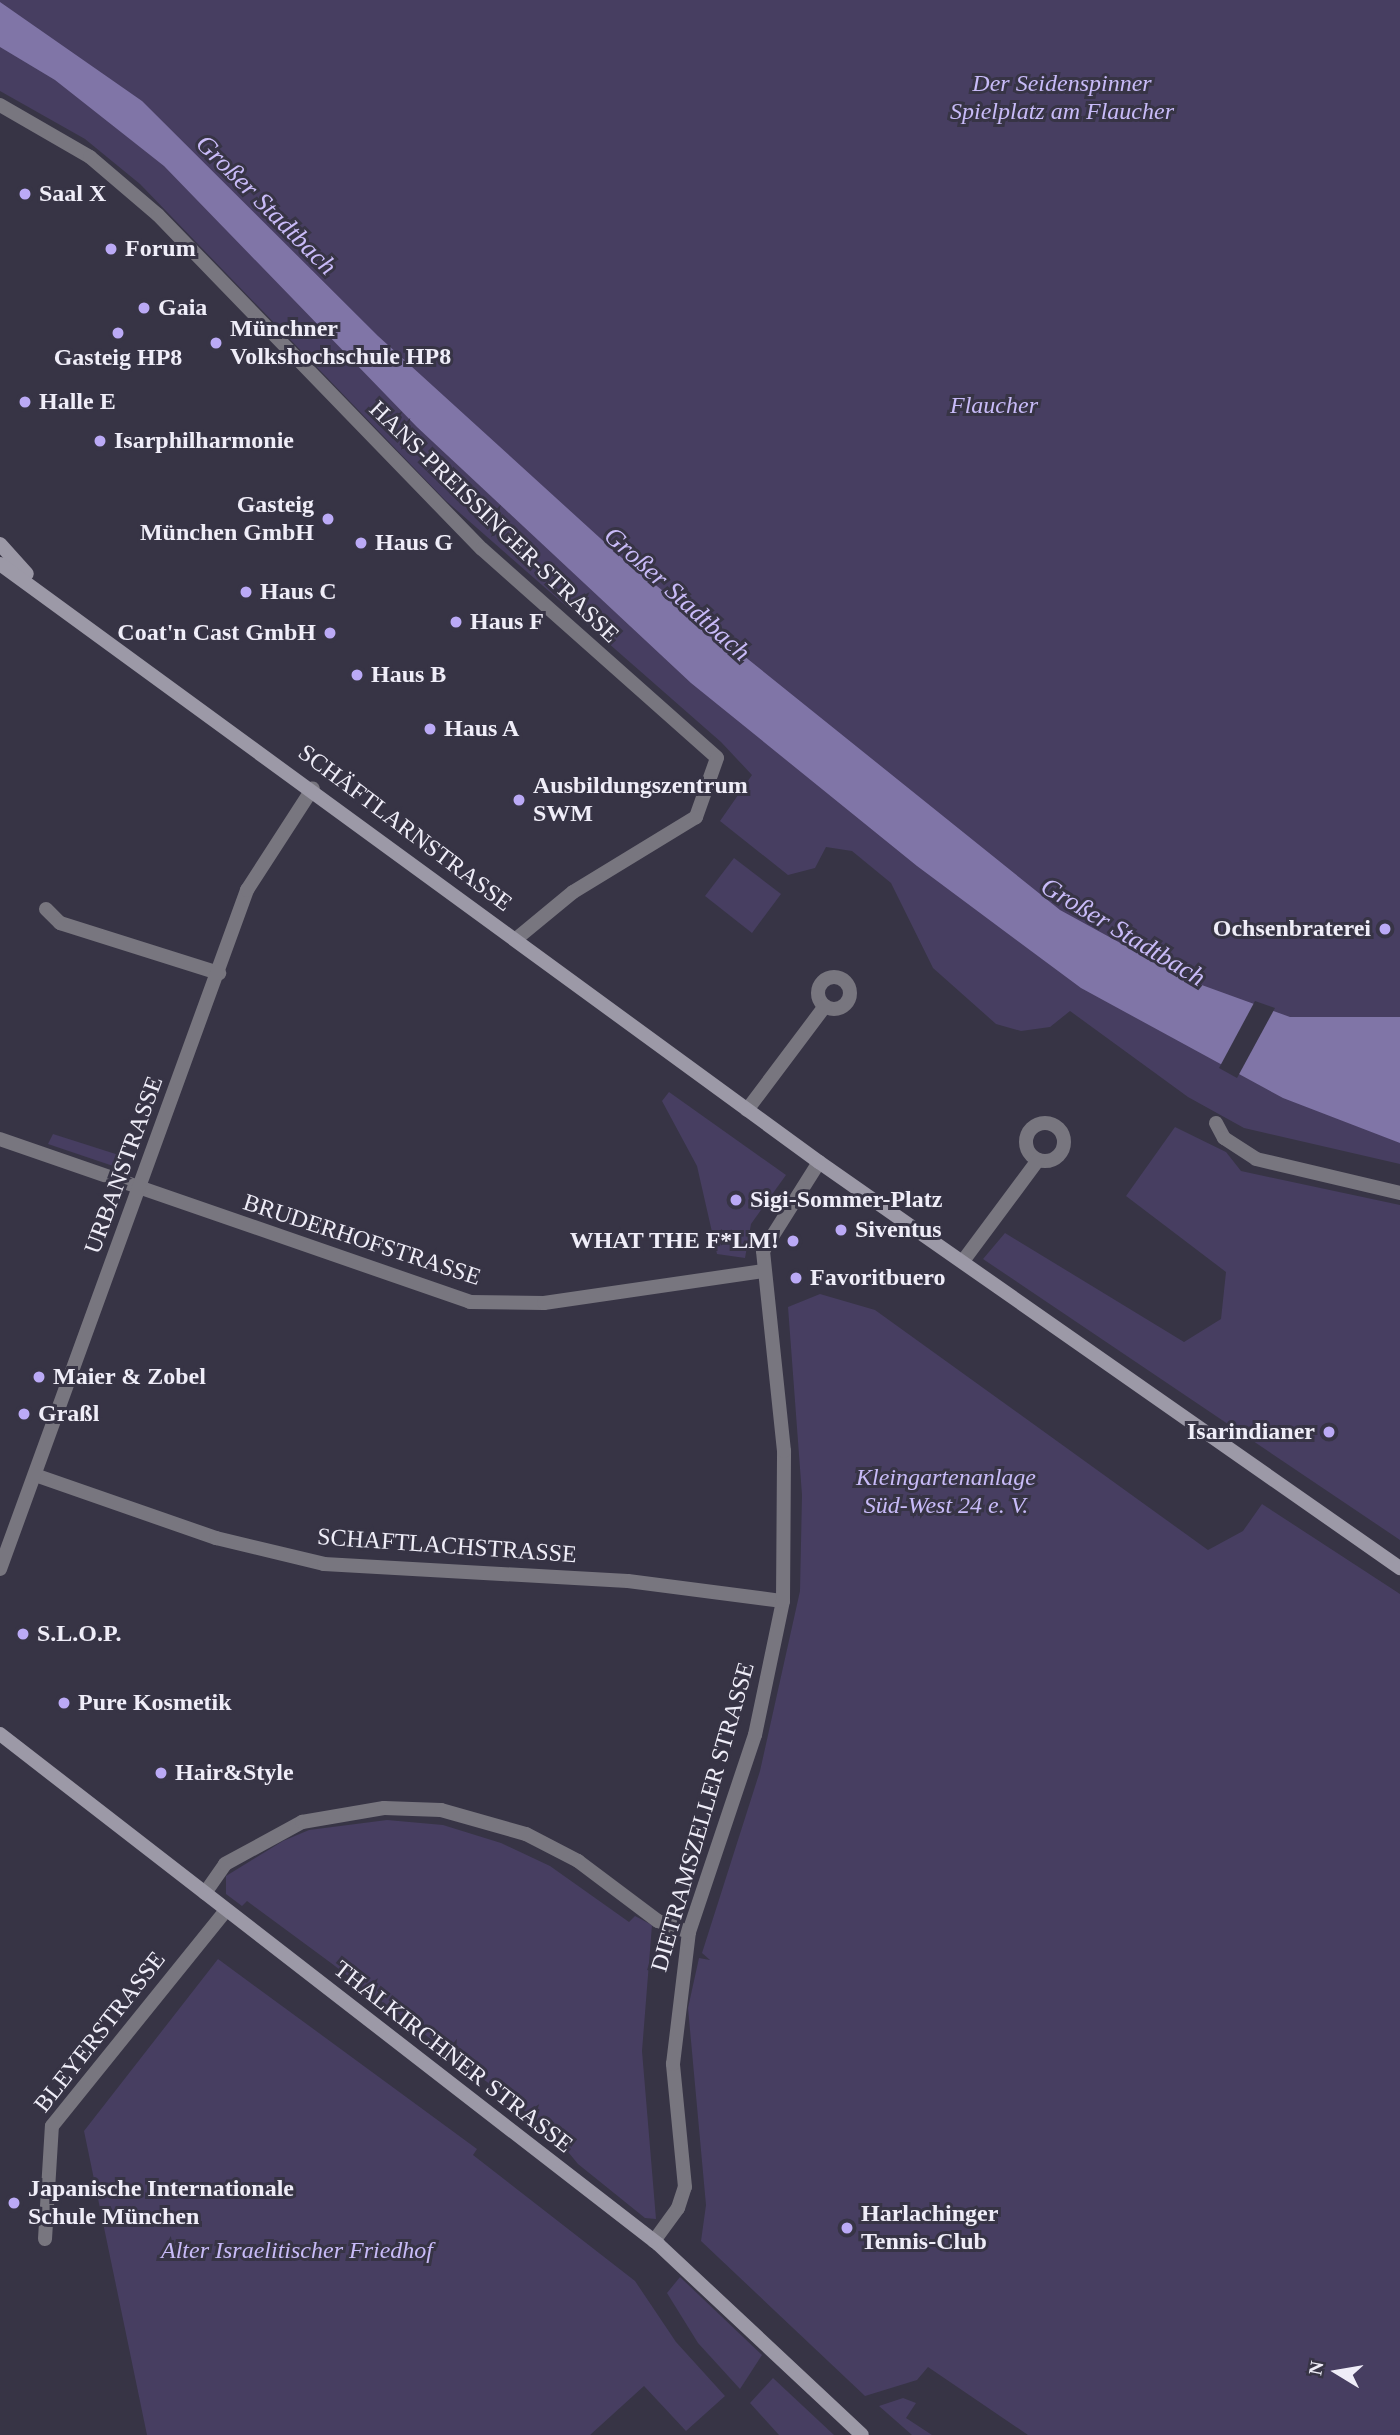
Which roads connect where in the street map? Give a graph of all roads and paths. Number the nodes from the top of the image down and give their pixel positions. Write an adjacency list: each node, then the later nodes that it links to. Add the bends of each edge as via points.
1 (0, 105): 7 (street, HANS-PREISSINGER-STRASSE, via 90,157 158,215 489,556 717,758 696,817 573,892)
2 (0, 544): 4 (street, SCHÄFTLARNSTRASSE)
3 (0, 564): 4 (street, SCHÄFTLARNSTRASSE)
4 (35, 583): 5 (street, SCHÄFTLARNSTRASSE)
5 (313, 788): 7 (street, SCHÄFTLARNSTRASSE); 8 (street, URBANSTRASSE, via 247,890)
6 (46, 909): 8 (street, via 60,923)
7 (516, 939): 10 (street, SCHÄFTLARNSTRASSE)
8 (219, 973): 15 (street, URBANSTRASSE)
9 (824, 1006): 10 (street)
10 (747, 1110): 14 (street, SCHÄFTLARNSTRASSE)
11 (1216, 1124): 16 (street, via 1224,1138 1256,1159)
12 (0, 1139): 15 (street, BRUDERHOFSTRASSE)
13 (1038, 1160): 17 (street)
14 (819, 1163): 17 (street, SCHÄFTLARNSTRASSE); 18 (street, DIETRAMSZELLER STRASSE, via 767,1237)
15 (139, 1190): 18 (street, BRUDERHOFSTRASSE, via 470,1302 544,1303); 19 (street, URBANSTRASSE)
16 (1400, 1193)
17 (963, 1261): 20 (street, SCHÄFTLARNSTRASSE)
18 (764, 1271): 22 (street, DIETRAMSZELLER STRASSE, via 784,1451)
19 (35, 1475): 21 (street, URBANSTRASSE); 22 (street, SCHAFTLACHSTRASSE, via 216,1538 324,1564 628,1581)
20 (1400, 1568)
21 (0, 1569)
22 (783, 1601): 26 (street, DIETRAMSZELLER STRASSE, via 755,1735)
23 (0, 1734): 24 (street, THALKIRCHNER STRASSE)
24 (205, 1893): 25 (street, THALKIRCHNER STRASSE); 26 (street, via 225,1864 302,1822 384,1808 427,1809 509,1826 578,1861 658,1921)
25 (226, 1910): 27 (street, BLEYERSTRASSE, via 52,2126); 28 (street, THALKIRCHNER STRASSE)
26 (689, 1932): 28 (street, DIETRAMSZELLER STRASSE, via 673,2064 685,2187 678,2208)
27 (45, 2239)
28 (654, 2241): 29 (street, THALKIRCHNER STRASSE)
29 (862, 2435)

